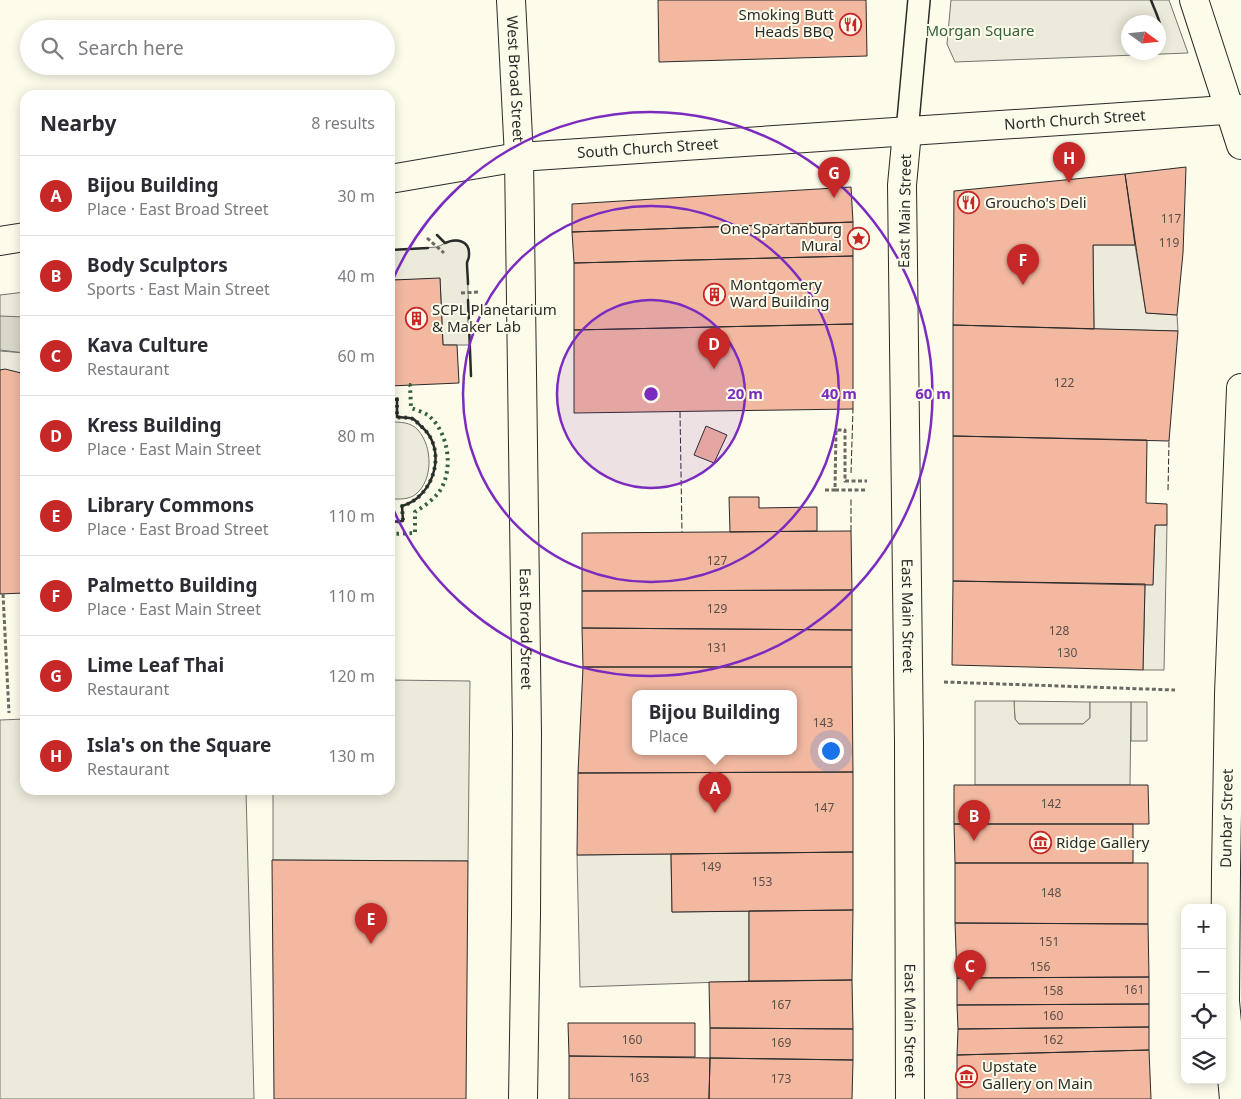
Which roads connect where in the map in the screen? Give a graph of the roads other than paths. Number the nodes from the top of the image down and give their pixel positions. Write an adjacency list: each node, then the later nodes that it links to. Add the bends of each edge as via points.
1 (511, 0): 7 (street, West Broad Street)
2 (919, 0): 5 (street)
3 (1194, 0): 4 (street)
4 (1235, 110): 5 (street, North Church Street); 6 (street)
5 (907, 132): 7 (street, South Church Street); 13 (street, East Main Street, via 902,185)
6 (1241, 145)
7 (518, 157): 8 (street, South Church Street); 12 (street, East Broad Street, via 526,733)
8 (395, 179)
9 (20, 238): 10 (street)
10 (0, 241)
11 (1241, 388): 14 (street, Dunbar Street, via 1229,694 1226,881 1225,1000)
12 (523, 1099)
13 (910, 1099)
14 (1234, 1099)

